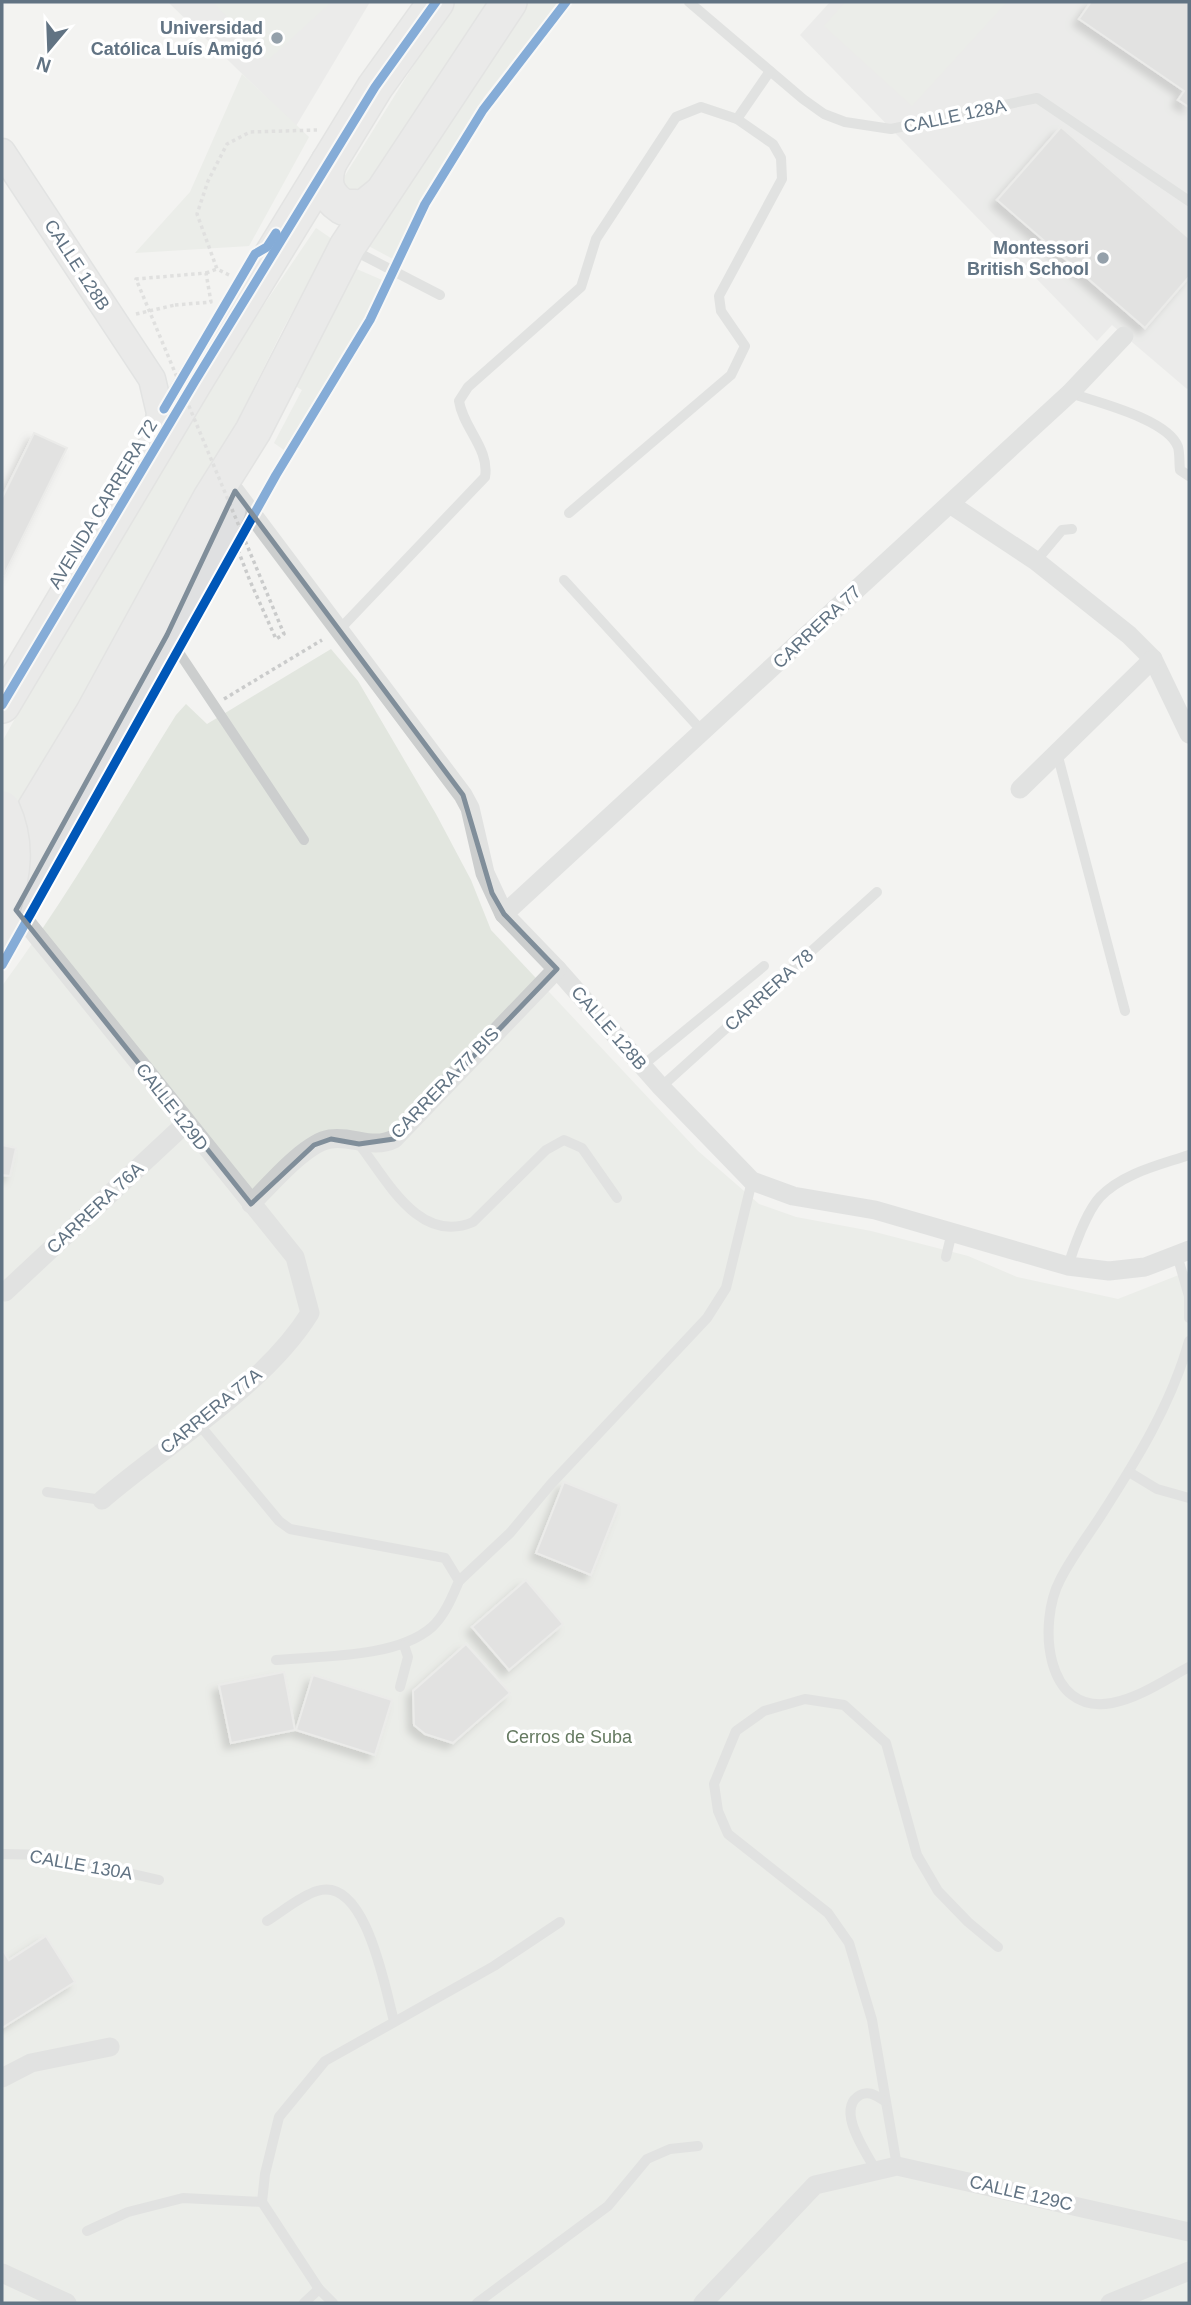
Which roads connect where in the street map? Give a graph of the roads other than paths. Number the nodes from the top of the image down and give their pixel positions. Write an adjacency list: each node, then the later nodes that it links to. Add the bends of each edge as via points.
1 (436, 2): 6 (highway, AVENIDA CARRERA 72)
2 (509, 2): 8 (highway)
3 (689, 2): 4 (lane, CALLE 128A)
4 (770, 71): 5 (lane); 9 (lane, CALLE 128A, via 824,114 891,129 1037,98)
5 (737, 119): 19 (lane, via 773,144 781,158 782,179 719,296 721,311 745,345 740,359 731,374); 23 (lane, via 701,107 676,117 596,239 581,287 468,387 459,401 461,415 487,466 485,477)
6 (328, 146): 8 (highway, via 327,192 343,207 365,208); 13 (highway, AVENIDA CARRERA 72)
7 (2, 152): 13 (street, CALLE 128B, via 112,319)
8 (380, 195): 10 (highway)
9 (1189, 201)
10 (347, 247): 11 (lane); 15 (highway)
11 (440, 295)
12 (1125, 336): 14 (street, CARRERA 77)
13 (176, 382): 26 (highway, AVENIDA CARRERA 72, via 155,446)
14 (1070, 393): 16 (lane, via 1137,416 1168,433 1178,446 1180,470); 18 (street, CARRERA 77)
15 (253, 431): 17 (highway); 33 (highway, via 59,772)
16 (1189, 476)
17 (244, 503): 23 (street, CALLE 128B); 24 (highway)
18 (950, 504): 21 (street); 27 (street, CARRERA 77)
19 (569, 513)
20 (1072, 528): 21 (lane, via 1062,530)
21 (1036, 561): 25 (street)
22 (564, 580): 27 (lane)
23 (339, 630): 35 (street, CALLE 128B, via 470,808 485,873)
24 (167, 635): 32 (lane); 36 (highway)
25 (1153, 659): 28 (street); 29 (street)
26 (2, 704)
27 (703, 732): 35 (street, CARRERA 77)
28 (1189, 734)
29 (1057, 753): 30 (street); 39 (lane)
30 (1020, 789)
31 (2, 809): 36 (highway, bridge, via 13,850)
32 (304, 840)
33 (2, 857)
34 (877, 892): 41 (lane, CARRERA 78)
35 (504, 914): 38 (street, CALLE 128B)
36 (6, 917): 42 (street, CALLE 129D)
37 (764, 967): 40 (lane)
38 (557, 969): 40 (street, CALLE 128B); 43 (street, CARRERA 77 BIS, via 394,1139)
39 (1125, 1012)
40 (642, 1066): 41 (street, CALLE 128B)
41 (661, 1087): 45 (street, CALLE 128B)
42 (185, 1124): 47 (street, CALLE 129D); 52 (street, CARRERA 76A)
43 (359, 1144): 46 (lane, via 412,1213 441,1227 458,1228 473,1222 546,1150 564,1140 582,1147); 47 (street, CARRERA 77 BIS, via 331,1139 314,1145)
44 (1189, 1155): 51 (lane, via 1135,1173 1100,1197)
45 (752, 1181): 48 (street, CALLE 128B, via 793,1196 875,1210); 61 (lane, via 726,1288 707,1318 510,1533)
46 (617, 1198)
47 (251, 1204): 53 (street, CALLE 129D, via 295,1258)
48 (952, 1232): 50 (lane); 51 (street, CALLE 128B)
49 (1183, 1253): 51 (street, CALLE 128B, via 1145,1267 1109,1271); 54 (lane)
50 (946, 1257)
51 (1068, 1266)
52 (5, 1293)
53 (310, 1313): 56 (street, CARRERA 77A, via 293,1341)
54 (1189, 1318)
55 (1189, 1341): 57 (lane, via 1176,1386)
56 (198, 1423): 60 (street, CARRERA 77A); 61 (lane, via 290,1529 445,1558)
57 (1129, 1472): 59 (lane, via 1157,1489); 64 (lane, via 1059,1581 1046,1635 1056,1676 1069,1692 1087,1702 1110,1704)
58 (47, 1492): 60 (lane)
59 (1189, 1498)
60 (102, 1500)
61 (459, 1581): 62 (lane, via 432,1626)
62 (404, 1645): 63 (lane); 65 (lane, via 408,1657)
63 (276, 1660)
64 (1189, 1667)
65 (400, 1686)
66 (2, 1854): 67 (lane, CALLE 130A, via 50,1856)
67 (159, 1880)
68 (267, 1921): 71 (lane, via 316,1891 339,1891 351,1899 364,1920)
69 (560, 1922): 71 (lane, via 495,1966)
70 (998, 1948): 74 (lane, via 938,1891 917,1855 886,1743 844,1705 805,1699 764,1710 736,1731 714,1784 718,1811 728,1834 828,1913 849,1944 872,2020)
71 (394, 2021): 78 (lane, via 324,2061 279,2117)
72 (110, 2047): 73 (street, via 32,2063)
73 (2, 2078)
74 (885, 2101): 76 (lane); 77 (lane, via 864,2093 850,2106)
75 (698, 2146): 87 (lane, via 670,2148 647,2159 608,2206)
76 (897, 2166): 77 (street, CALLE 129C); 80 (street, CALLE 129C)
77 (875, 2169): 88 (street, CALLE 129C, via 815,2186)
78 (262, 2202): 79 (lane, via 183,2198 128,2212); 83 (lane)
79 (87, 2231)
80 (1189, 2232)
81 (1189, 2271): 89 (street)
82 (2, 2273): 84 (street)
83 (319, 2290): 85 (lane); 86 (lane)
84 (67, 2303)
85 (304, 2303)
86 (333, 2303)
87 (477, 2303)
88 (702, 2303)
89 (1110, 2303)

